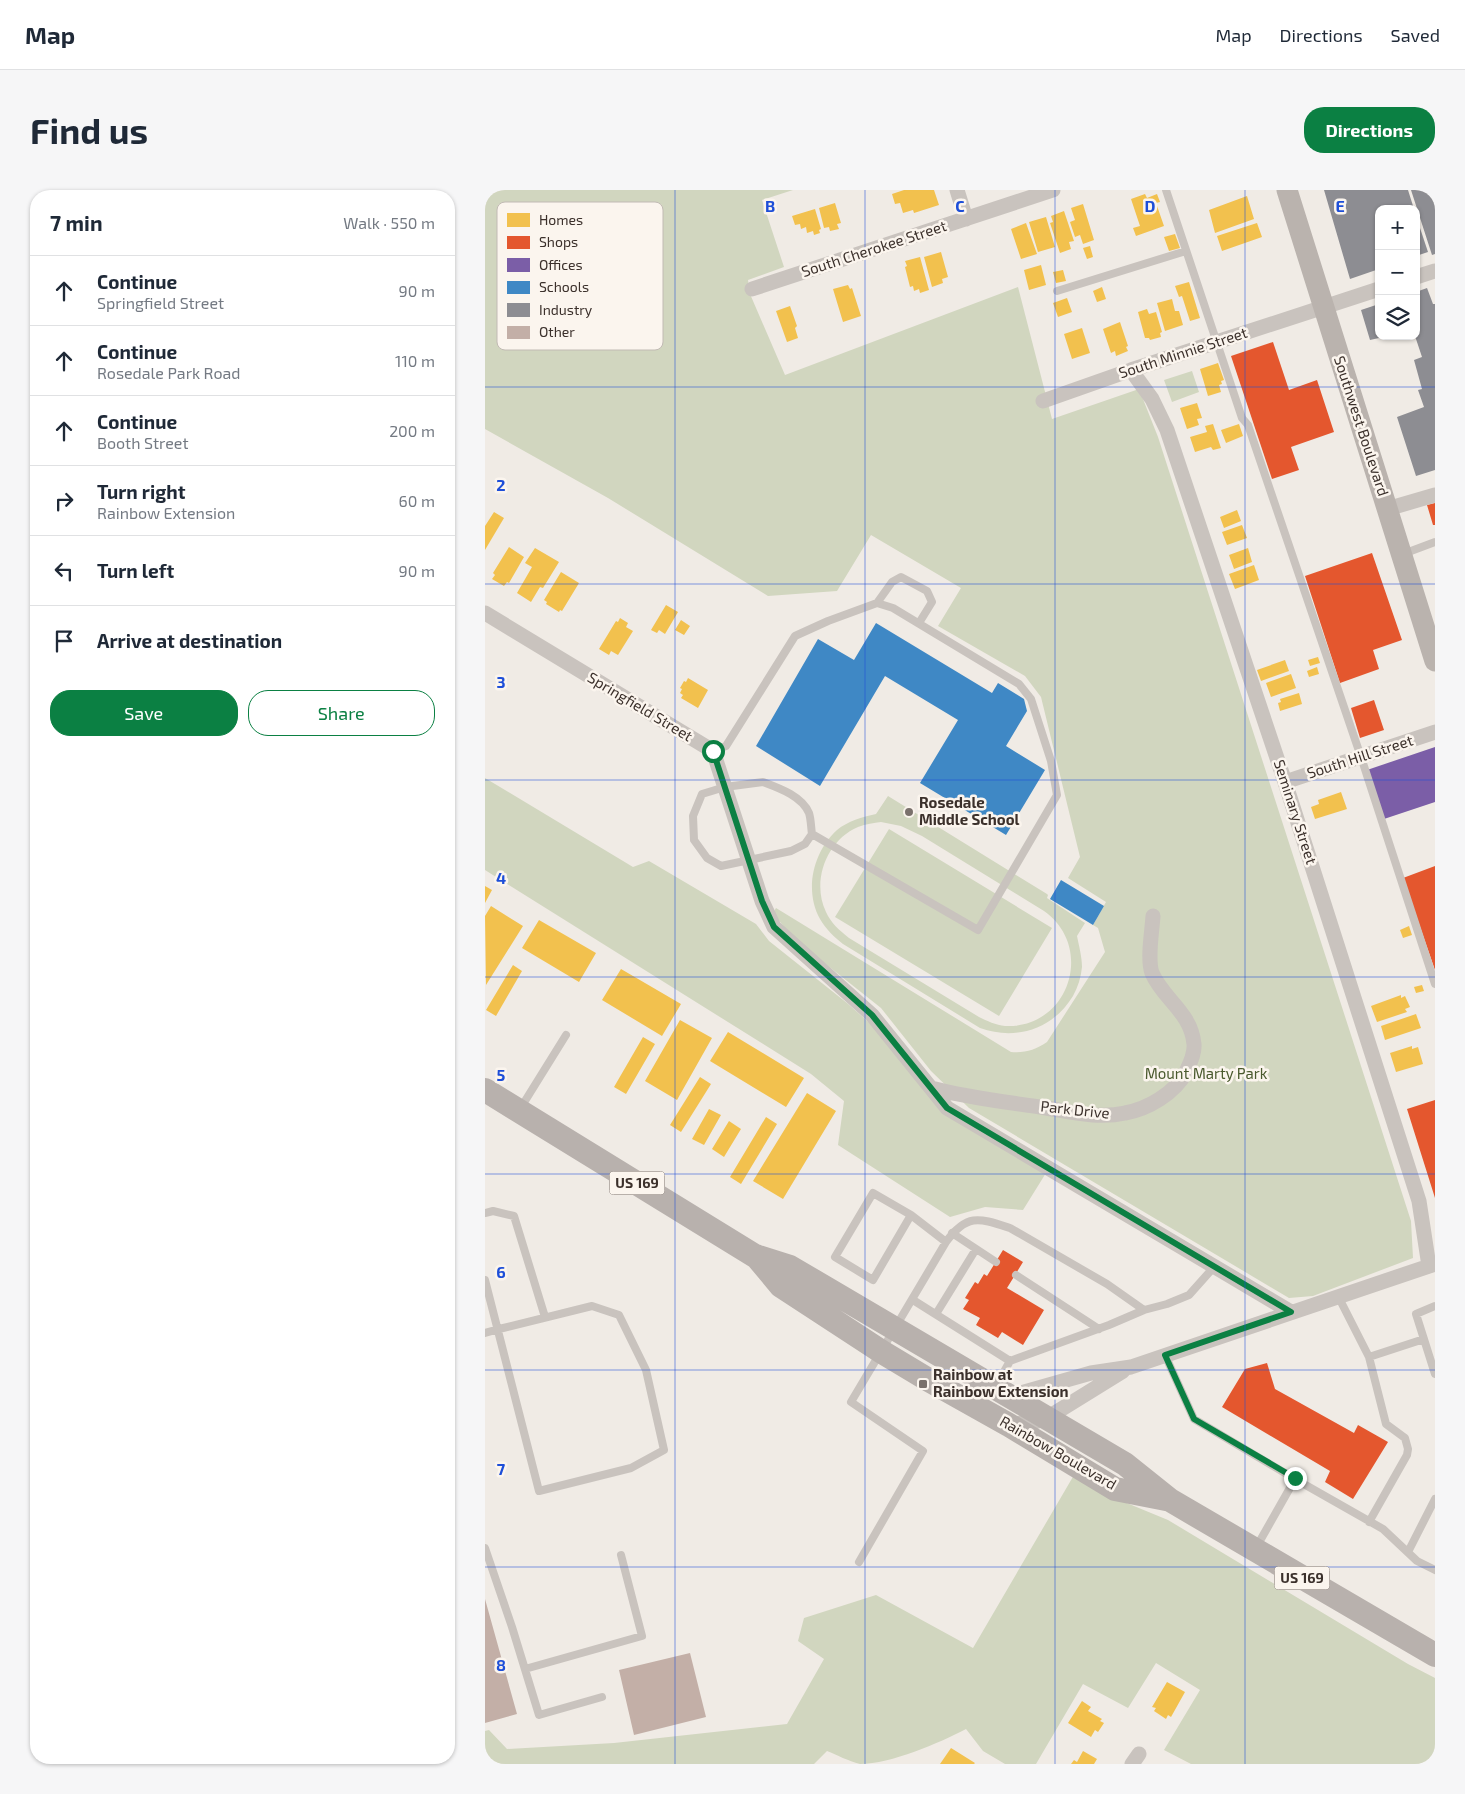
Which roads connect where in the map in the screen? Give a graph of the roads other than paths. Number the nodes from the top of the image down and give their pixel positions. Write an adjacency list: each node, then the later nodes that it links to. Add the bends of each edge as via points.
1 (957, 190): 5 (street)
2 (1053, 190): 5 (street, South Cherokee Street)
3 (1165, 190): 6 (lane)
4 (1287, 190): 12 (main road, Southwest Boulevard)
5 (966, 219): 9 (street, South Cherokee Street)
6 (1186, 251): 10 (lane); 13 (lane)
7 (1435, 271): 8 (street)
8 (1420, 276)
9 (752, 290)
10 (1057, 291)
11 (1375, 291): 12 (street, South Minnie Street)
12 (1323, 308): 13 (street, South Minnie Street); 17 (main road, Southwest Boulevard)
13 (1216, 342): 14 (street, South Minnie Street); 26 (lane, via 1242,418 1248,425)
14 (1131, 370): 15 (street, South Minnie Street); 27 (street, Seminary Street, via 1152,399 1167,430)
15 (1043, 401)
16 (1435, 495): 17 (street)
17 (1387, 509): 19 (main road, Southwest Boulevard)
18 (1435, 542): 19 (lane)
19 (1401, 554): 23 (main road, Southwest Boulevard)
20 (877, 603): 22 (lane); 22 (lane, via 892,582 901,577 927,591 932,602); 25 (lane, via 795,636 726,746)
21 (485, 613): 25 (street, Springfield Street)
22 (919, 623): 29 (lane, via 1019,684 1031,699 1051,760 1057,795 978,930)
23 (1435, 661)
24 (1435, 732): 26 (street, South Hill Street)
25 (713, 751): 28 (street)
26 (1361, 757): 27 (street, South Hill Street); 32 (lane)
27 (1285, 782): 44 (street, Seminary Street, via 1419,1201)
28 (725, 787): 29 (lane, via 763,782 779,788 798,799 809,813); 30 (street); 30 (lane, via 703,794 693,816 694,840 707,858 721,866)
29 (812, 834): 30 (lane, via 805,844 791,850)
30 (749, 860): 34 (street, via 774,927 872,1015)
31 (1153, 916): 34 (street, Park Drive, via 1150,964 1160,985 1182,1012 1195,1045 1181,1081 1158,1101 1126,1113 1100,1116 957,1095)
32 (1435, 984)
33 (566, 1035): 36 (lane)
34 (931, 1088): 45 (street, via 947,1108)
35 (485, 1090): 36 (main road, Rainbow Boulevard / US 169)
36 (519, 1110): 42 (main road, Rainbow Boulevard / US 169)
37 (485, 1214): 54 (lane, via 493,1211 514,1216)
38 (911, 1215): 38 (lane, via 873,1280 835,1257 873,1192); 40 (lane)
39 (952, 1233): 40 (lane); 41 (lane); 51 (lane, via 974,1219 1010,1228 1107,1284)
40 (946, 1242): 49 (lane)
41 (977, 1249): 43 (lane); 53 (lane)
42 (755, 1256): 56 (main road, Rainbow Boulevard / US 169, via 790,1267); 60 (main road, Rainbow Boulevard / US 169, via 781,1286)
43 (995, 1262)
44 (1432, 1265): 48 (street)
45 (1214, 1266): 51 (lane, via 1189,1296); 52 (street)
46 (1015, 1274): 57 (lane)
47 (485, 1280): 55 (lane)
48 (1338, 1296): 52 (street); 62 (lane)
49 (913, 1300): 53 (lane); 56 (lane)
50 (1435, 1306): 59 (lane, via 1416,1314)
51 (1144, 1310): 57 (lane)
52 (1291, 1312): 61 (street)
53 (936, 1314): 63 (lane)
54 (545, 1317): 55 (lane); 55 (lane, via 592,1306 619,1315 646,1370 664,1450 631,1468 539,1492)
55 (499, 1329): 58 (lane)
56 (895, 1329): 60 (lane); 66 (main road, Rainbow Boulevard / US 169)
57 (1099, 1329): 63 (lane)
58 (485, 1333)
59 (1424, 1339): 62 (lane); 65 (lane)
60 (882, 1352): 68 (main road, Rainbow Boulevard / US 169); 77 (lane, via 851,1402 923,1451)
61 (1165, 1355): 64 (street); 69 (lane, via 1194,1419)
62 (1369, 1357): 72 (lane, via 1386,1424 1405,1438 1408,1449)
63 (1010, 1361): 66 (lane)
64 (1131, 1367): 66 (street); 67 (street)
65 (1435, 1374)
66 (1003, 1392): 67 (main road, Rainbow Boulevard / US 169)
67 (1047, 1418): 68 (street); 71 (main road, Rainbow Boulevard / US 169, via 1125,1464)
68 (1009, 1424): 71 (main road, Rainbow Boulevard / US 169, via 1115,1489)
69 (1295, 1478): 72 (lane); 74 (lane)
70 (1435, 1499): 75 (lane)
71 (1170, 1500): 74 (main road, Rainbow Boulevard / US 169)
72 (1369, 1522): 75 (lane, via 1383,1529)
73 (485, 1548): 80 (lane)
74 (1255, 1550): 79 (main road, Rainbow Boulevard / US 169)
75 (1408, 1552): 78 (lane)
76 (621, 1555): 80 (lane, via 642,1636)
77 (859, 1562)
78 (1435, 1570)
79 (1435, 1656)
80 (525, 1669): 81 (lane, via 539,1715)
81 (602, 1697)

